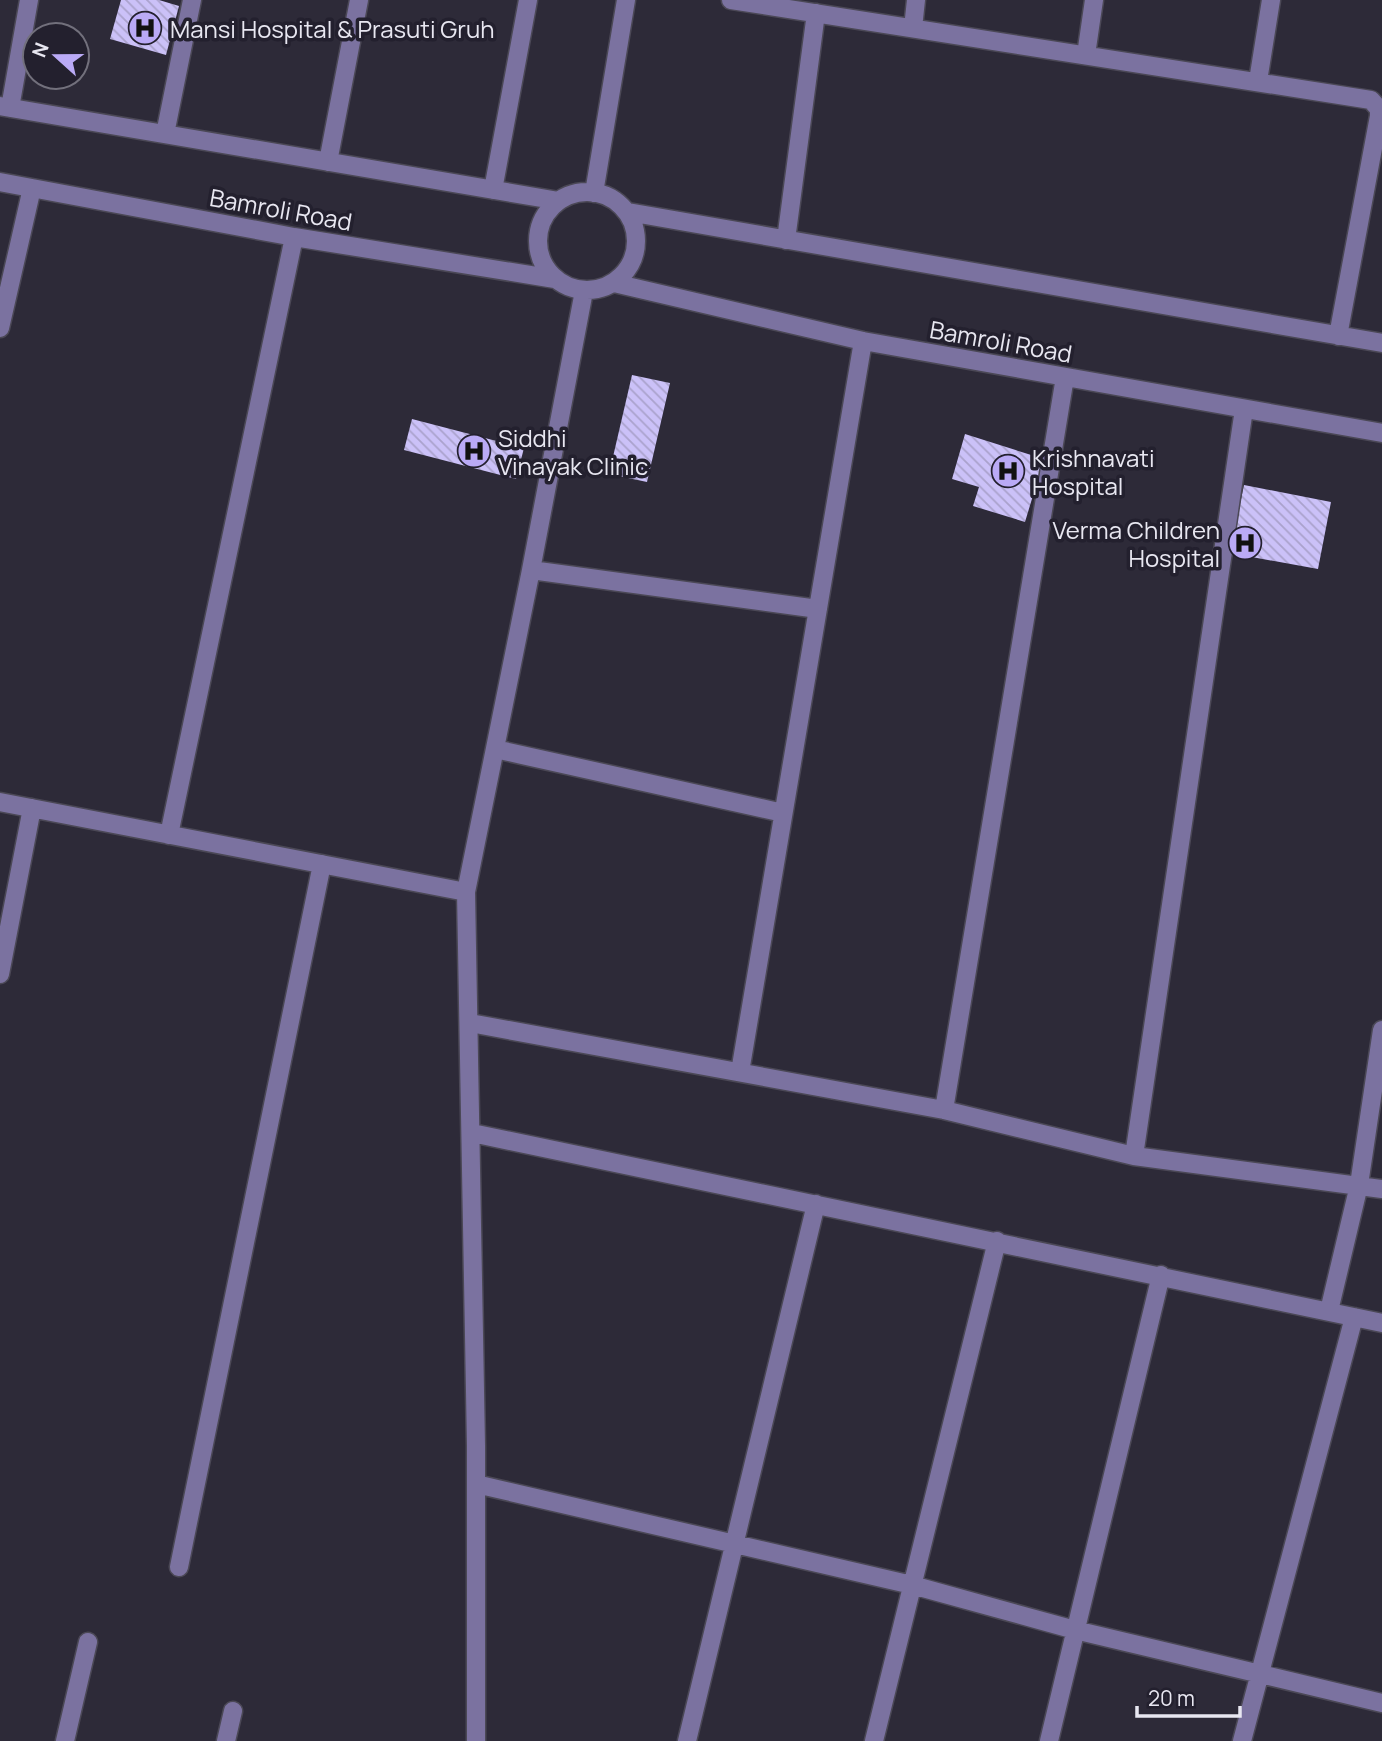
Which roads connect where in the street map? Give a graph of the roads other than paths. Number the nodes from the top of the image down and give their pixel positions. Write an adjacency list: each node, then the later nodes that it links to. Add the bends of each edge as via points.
1 (29, 0): 14 (street)
2 (192, 0): 16 (street)
3 (359, 0): 17 (street)
4 (528, 0): 20 (street)
5 (626, 0): 21 (street)
6 (731, 0): 10 (street)
7 (916, 0): 11 (street)
8 (1094, 0): 12 (street)
9 (1271, 0): 13 (street)
10 (816, 13): 11 (street); 25 (street)
11 (913, 28): 12 (street)
12 (1086, 55): 13 (street)
13 (1258, 81): 15 (street, via 1371,100 1378,109)
14 (5, 107): 16 (street)
15 (1379, 132): 30 (street)
16 (165, 134): 17 (street)
17 (328, 162): 20 (street)
18 (0, 182): 19 (street, Bamroli Road)
19 (32, 188): 24 (street, Bamroli Road); 29 (street)
20 (493, 190): 22 (street)
21 (594, 193): 22 (street); 23 (street, via 615,200)
22 (559, 201): 26 (street, via 543,220 538,237 545,267)
23 (628, 212): 25 (street); 27 (street, via 637,244 626,273)
24 (295, 237): 26 (street, Bamroli Road); 42 (street)
25 (786, 240): 30 (street)
26 (555, 279): 28 (street)
27 (614, 283): 28 (street); 31 (street, Bamroli Road)
28 (584, 291): 36 (street)
29 (0, 328)
30 (1338, 336): 32 (street)
31 (863, 341): 33 (street, Bamroli Road); 37 (street)
32 (1382, 343)
33 (1065, 377): 34 (street, Bamroli Road); 49 (street)
34 (1244, 409): 35 (street, Bamroli Road); 51 (street)
35 (1382, 433)
36 (531, 570): 37 (street); 38 (street)
37 (818, 609): 41 (street)
38 (495, 749): 41 (street); 44 (street)
39 (0, 802): 40 (street)
40 (32, 808): 42 (street); 45 (street)
41 (783, 813): 48 (street)
42 (169, 835): 43 (street)
43 (322, 864): 44 (street); 62 (street)
44 (467, 892): 46 (street)
45 (0, 974)
46 (470, 1023): 48 (street); 50 (street)
47 (1382, 1030): 52 (street)
48 (740, 1072): 49 (street)
49 (944, 1110): 51 (street)
50 (472, 1133): 54 (street); 60 (street)
51 (1134, 1156): 52 (street)
52 (1359, 1185): 53 (street); 57 (street)
53 (1382, 1189)
54 (816, 1204): 55 (street); 61 (street)
55 (996, 1241): 56 (street); 63 (street)
56 (1161, 1275): 57 (street); 64 (street)
57 (1329, 1311): 58 (street)
58 (1354, 1317): 59 (street); 66 (street)
59 (1382, 1323)
60 (476, 1484): 61 (street); 71 (street)
61 (734, 1545): 63 (street); 72 (street)
62 (179, 1567)
63 (912, 1585): 64 (street); 73 (street)
64 (1075, 1630): 66 (street); 74 (street)
65 (88, 1642): 69 (street)
66 (1260, 1673): 67 (street); 75 (street)
67 (1382, 1703)
68 (233, 1711): 70 (street)
69 (65, 1741)
70 (226, 1741)
71 (476, 1741)
72 (687, 1741)
73 (874, 1741)
74 (1049, 1741)
75 (1242, 1741)

